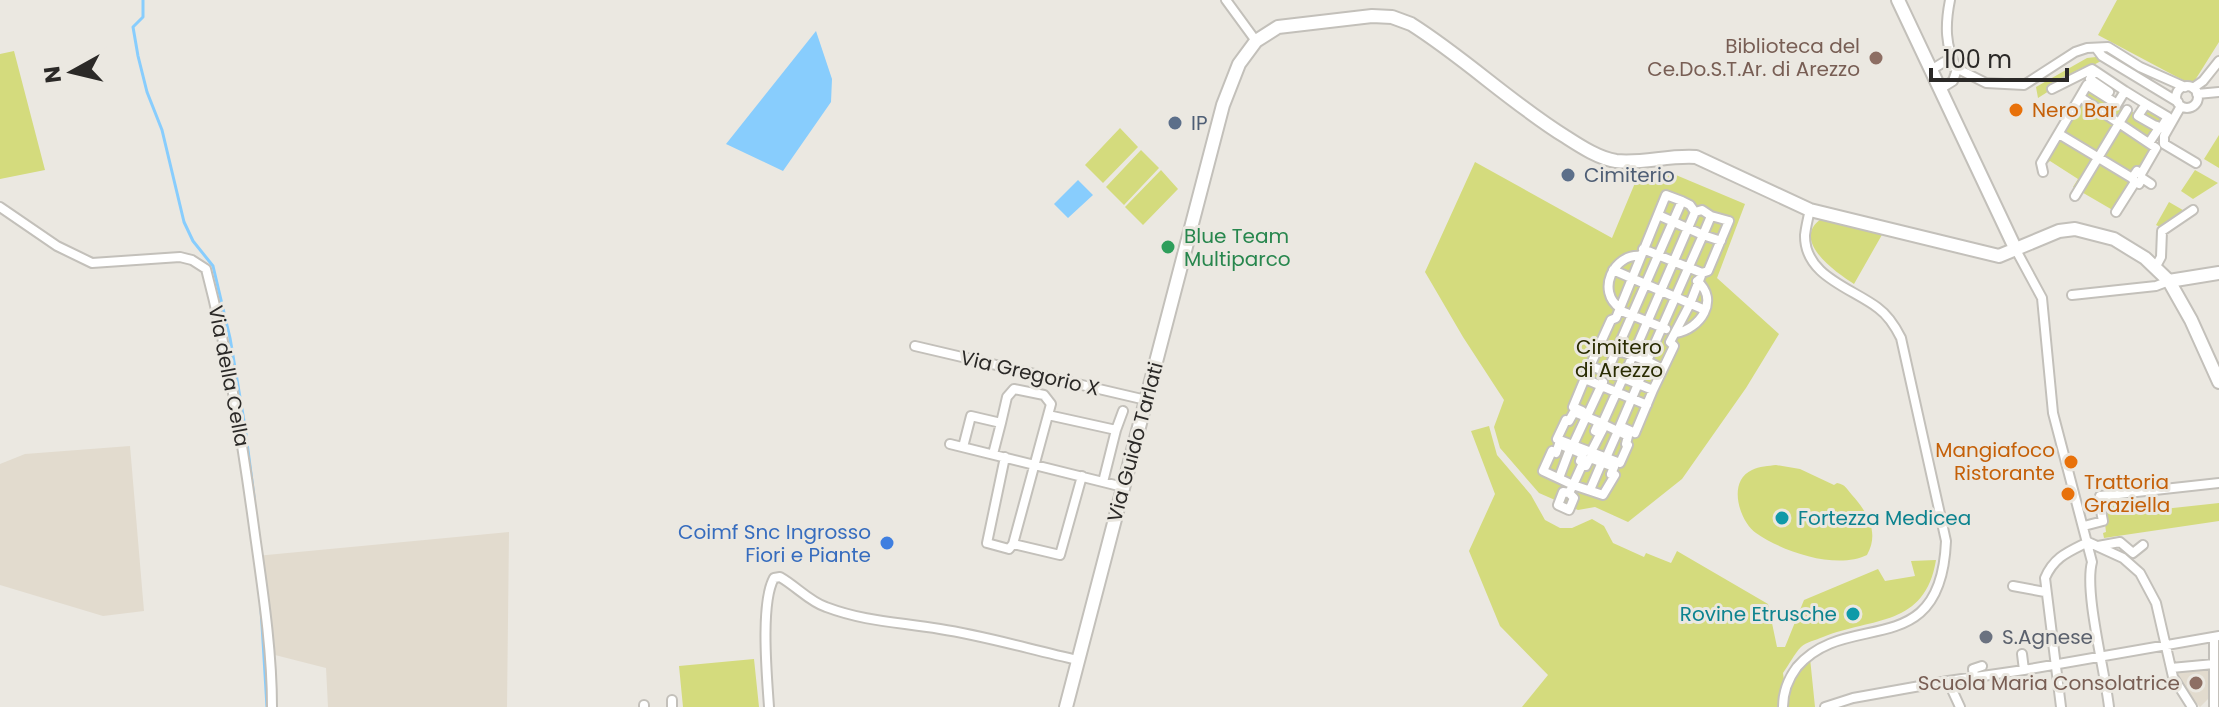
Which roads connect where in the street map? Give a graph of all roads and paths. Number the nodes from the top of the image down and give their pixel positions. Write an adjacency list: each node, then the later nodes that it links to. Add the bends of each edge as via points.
1 (1226, 0): 4 (street)
2 (1898, 0): 8 (main road)
3 (1950, 0): 7 (street, via 1946,37)
4 (1256, 41): 28 (main road, via 1239,64 1223,105); 33 (main road, via 1278,27 1392,17 1424,32 1535,118 1585,149 1612,160 1696,157)
5 (2096, 48): 7 (street, via 2075,52 2024,85 1986,83); 12 (street, via 2108,47); 18 (street)
6 (2219, 61): 12 (street)
7 (1957, 69): 8 (street, via 1944,62); 10 (street, via 1953,81)
8 (1931, 70): 10 (main road)
9 (2094, 71): 11 (street); 13 (street); 16 (street, via 2090,79)
10 (1940, 89): 42 (main road)
11 (2052, 89)
12 (2191, 90): 14 (street); 18 (street, via 2179,91); 18 (street, via 2197,101 2192,107)
13 (2125, 91): 16 (street); 17 (street)
14 (2219, 92)
15 (2080, 97): 16 (street, via 2087,85 2117,104); 21 (street); 22 (street)
16 (2119, 100)
17 (2146, 104): 20 (street); 20 (street, via 2168,117 2161,128)
18 (2179, 104): 24 (street)
19 (2127, 110): 21 (street)
20 (2139, 115): 23 (street, via 2159,128)
21 (2119, 123): 23 (street); 25 (street)
22 (2059, 134): 25 (street); 27 (street, via 2041,163)
23 (2149, 143): 29 (street, via 2156,148 2141,174 2137,171)
24 (2164, 144): 26 (street); 29 (street, via 2147,181 2118,214 2135,182)
25 (2098, 158): 29 (street); 30 (street)
26 (2196, 163)
27 (2043, 172)
28 (1204, 176): 45 (main road); 65 (main road, Via Guido Tarlati)
29 (2132, 178)
30 (2075, 196)
31 (1682, 201): 35 (street); 36 (street, via 1666,195); 38 (street)
32 (0, 207): 132 (street, Via della Cella, via 92,263 180,257 206,269 243,442)
33 (1810, 210): 42 (main road, via 1999,256); 135 (street, via 1805,235 1817,268 1878,308 1901,338 1946,541 1945,560 1936,590 1912,618 1809,654 1785,688)
34 (2193, 210): 48 (street, via 2162,231)
35 (1695, 212): 37 (street); 39 (street)
36 (1658, 215): 38 (street); 43 (street)
37 (1711, 216): 40 (street); 41 (street, via 1729,221)
38 (1673, 221): 39 (street); 44 (street)
39 (1689, 228): 40 (street); 46 (street)
40 (1703, 235): 41 (street); 47 (street)
41 (1721, 241): 51 (street, via 1708,271)
42 (2016, 250): 48 (main road, via 2058,224 2114,239); 112 (street, via 2042,298 2053,413)
43 (1642, 253): 44 (street); 49 (street); 52 (street)
44 (1658, 254): 46 (street); 54 (street)
45 (1176, 256): 65 (main road); 73 (main road, via 1161,314)
46 (1674, 261): 47 (street); 55 (street)
47 (1689, 266): 51 (street); 57 (street)
48 (2155, 268): 53 (main road)
49 (1613, 270): 52 (street); 60 (street, via 1608,292)
50 (2219, 273): 53 (main road)
51 (1699, 277): 59 (street); 62 (street, via 1706,293)
52 (1631, 279): 54 (street); 60 (street)
53 (2169, 281): 56 (street); 80 (main road)
54 (1645, 285): 55 (street); 58 (street)
55 (1661, 292): 57 (street); 61 (street)
56 (2072, 295)
57 (1675, 298): 59 (street); 64 (street)
58 (1637, 303): 61 (street); 63 (street)
59 (1690, 304): 62 (street); 68 (street)
60 (1619, 309): 63 (street); 69 (street)
61 (1652, 310): 64 (street); 66 (street)
62 (1705, 310): 68 (street, via 1691,329)
63 (1632, 315): 66 (street); 71 (street)
64 (1667, 316): 67 (street)
65 (1168, 317): 73 (main road, Via Guido Tarlati)
66 (1647, 321): 67 (street); 72 (street)
67 (1662, 327): 68 (street); 74 (street)
68 (1676, 333): 76 (street)
69 (1600, 344): 71 (street); 75 (street)
70 (915, 346): 86 (street, Via Gregorio X)
71 (1617, 350): 72 (street); 77 (street)
72 (1633, 356): 74 (street); 78 (street)
73 (1157, 359): 86 (main road, Via Guido Tarlati)
74 (1647, 361): 76 (street); 81 (street)
75 (1590, 366): 77 (street); 79 (street)
76 (1663, 369): 83 (street)
77 (1607, 372): 78 (street); 82 (street)
78 (1623, 378): 81 (street); 84 (street)
79 (1585, 379): 82 (street); 90 (street, via 1573,407)
80 (2219, 382)
81 (1638, 384): 83 (street); 85 (street)
82 (1601, 385): 84 (street); 90 (street)
83 (1653, 390): 87 (street)
84 (1616, 392): 85 (street); 91 (street)
85 (1632, 398): 87 (street); 93 (street)
86 (1146, 400): 109 (main road, Via Guido Tarlati)
87 (1647, 405): 93 (street, via 1635,433)
88 (1123, 411): 94 (street)
89 (1048, 415): 92 (street, via 1051,404 1044,395 1014,389); 94 (street); 103 (street)
90 (1587, 416): 91 (street); 95 (street, via 1599,422); 98 (street); 98 (street, via 1574,412 1566,420 1557,439)
91 (1604, 420): 93 (street)
92 (1001, 423): 97 (street, via 971,416); 100 (street)
93 (1619, 428): 95 (street, via 1605,425); 102 (street); 102 (street, via 1628,436 1620,463)
94 (1116, 430): 107 (street)
95 (1599, 433): 99 (street)
96 (950, 444): 97 (street)
97 (963, 447): 100 (street)
98 (1572, 447): 99 (street); 104 (street, via 1583,454); 106 (street); 106 (street, via 1559,444 1543,471)
99 (1591, 452): 102 (street)
100 (993, 454): 101 (street)
101 (1005, 457): 103 (street); 114 (street, via 987,543 1009,549)
102 (1604, 460): 104 (street, via 1590,458); 111 (street); 111 (street, via 1615,475 1603,495)
103 (1035, 465): 105 (street); 114 (street)
104 (1582, 465): 110 (street)
105 (1082, 476): 107 (street); 114 (street, via 1060,555)
106 (1559, 478): 110 (street)
107 (1103, 482): 109 (street)
108 (2219, 483): 112 (street, via 2101,512)
109 (1123, 487): 123 (main road, Via Guido Tarlati)
110 (1571, 489): 111 (street)
111 (1590, 490)
112 (2084, 526): 113 (street)
113 (2088, 542): 116 (street); 118 (street, via 2051,565); 122 (street)
114 (1013, 544)
115 (2143, 545): 116 (street, via 2133,553 2120,542)
116 (2098, 547): 120 (street, via 2140,573 2156,603)
117 (2013, 586): 118 (street)
118 (2045, 592): 124 (street)
119 (2216, 637): 120 (street); 125 (street)
120 (2165, 645): 122 (street); 127 (street)
121 (2022, 654): 128 (street)
122 (2102, 656): 124 (street); 139 (street)
123 (1078, 660): 133 (street, via 938,628 873,621 823,607 780,577 770,586 767,606); 134 (main road, Via Guido Tarlati)
124 (2056, 664): 128 (street); 138 (street)
125 (2214, 664): 127 (street); 141 (street)
126 (1982, 666): 129 (street, via 1973,669)
127 (2171, 668): 140 (street)
128 (2024, 670): 129 (street)
129 (1974, 677): 130 (street)
130 (1948, 681): 131 (street); 137 (street)
131 (1855, 702): 136 (street)
132 (272, 707)
133 (769, 707)
134 (1066, 707)
135 (1783, 707)
136 (1825, 707)
137 (1960, 707)
138 (2061, 707)
139 (2109, 707)
140 (2192, 707)
141 (2214, 707)

